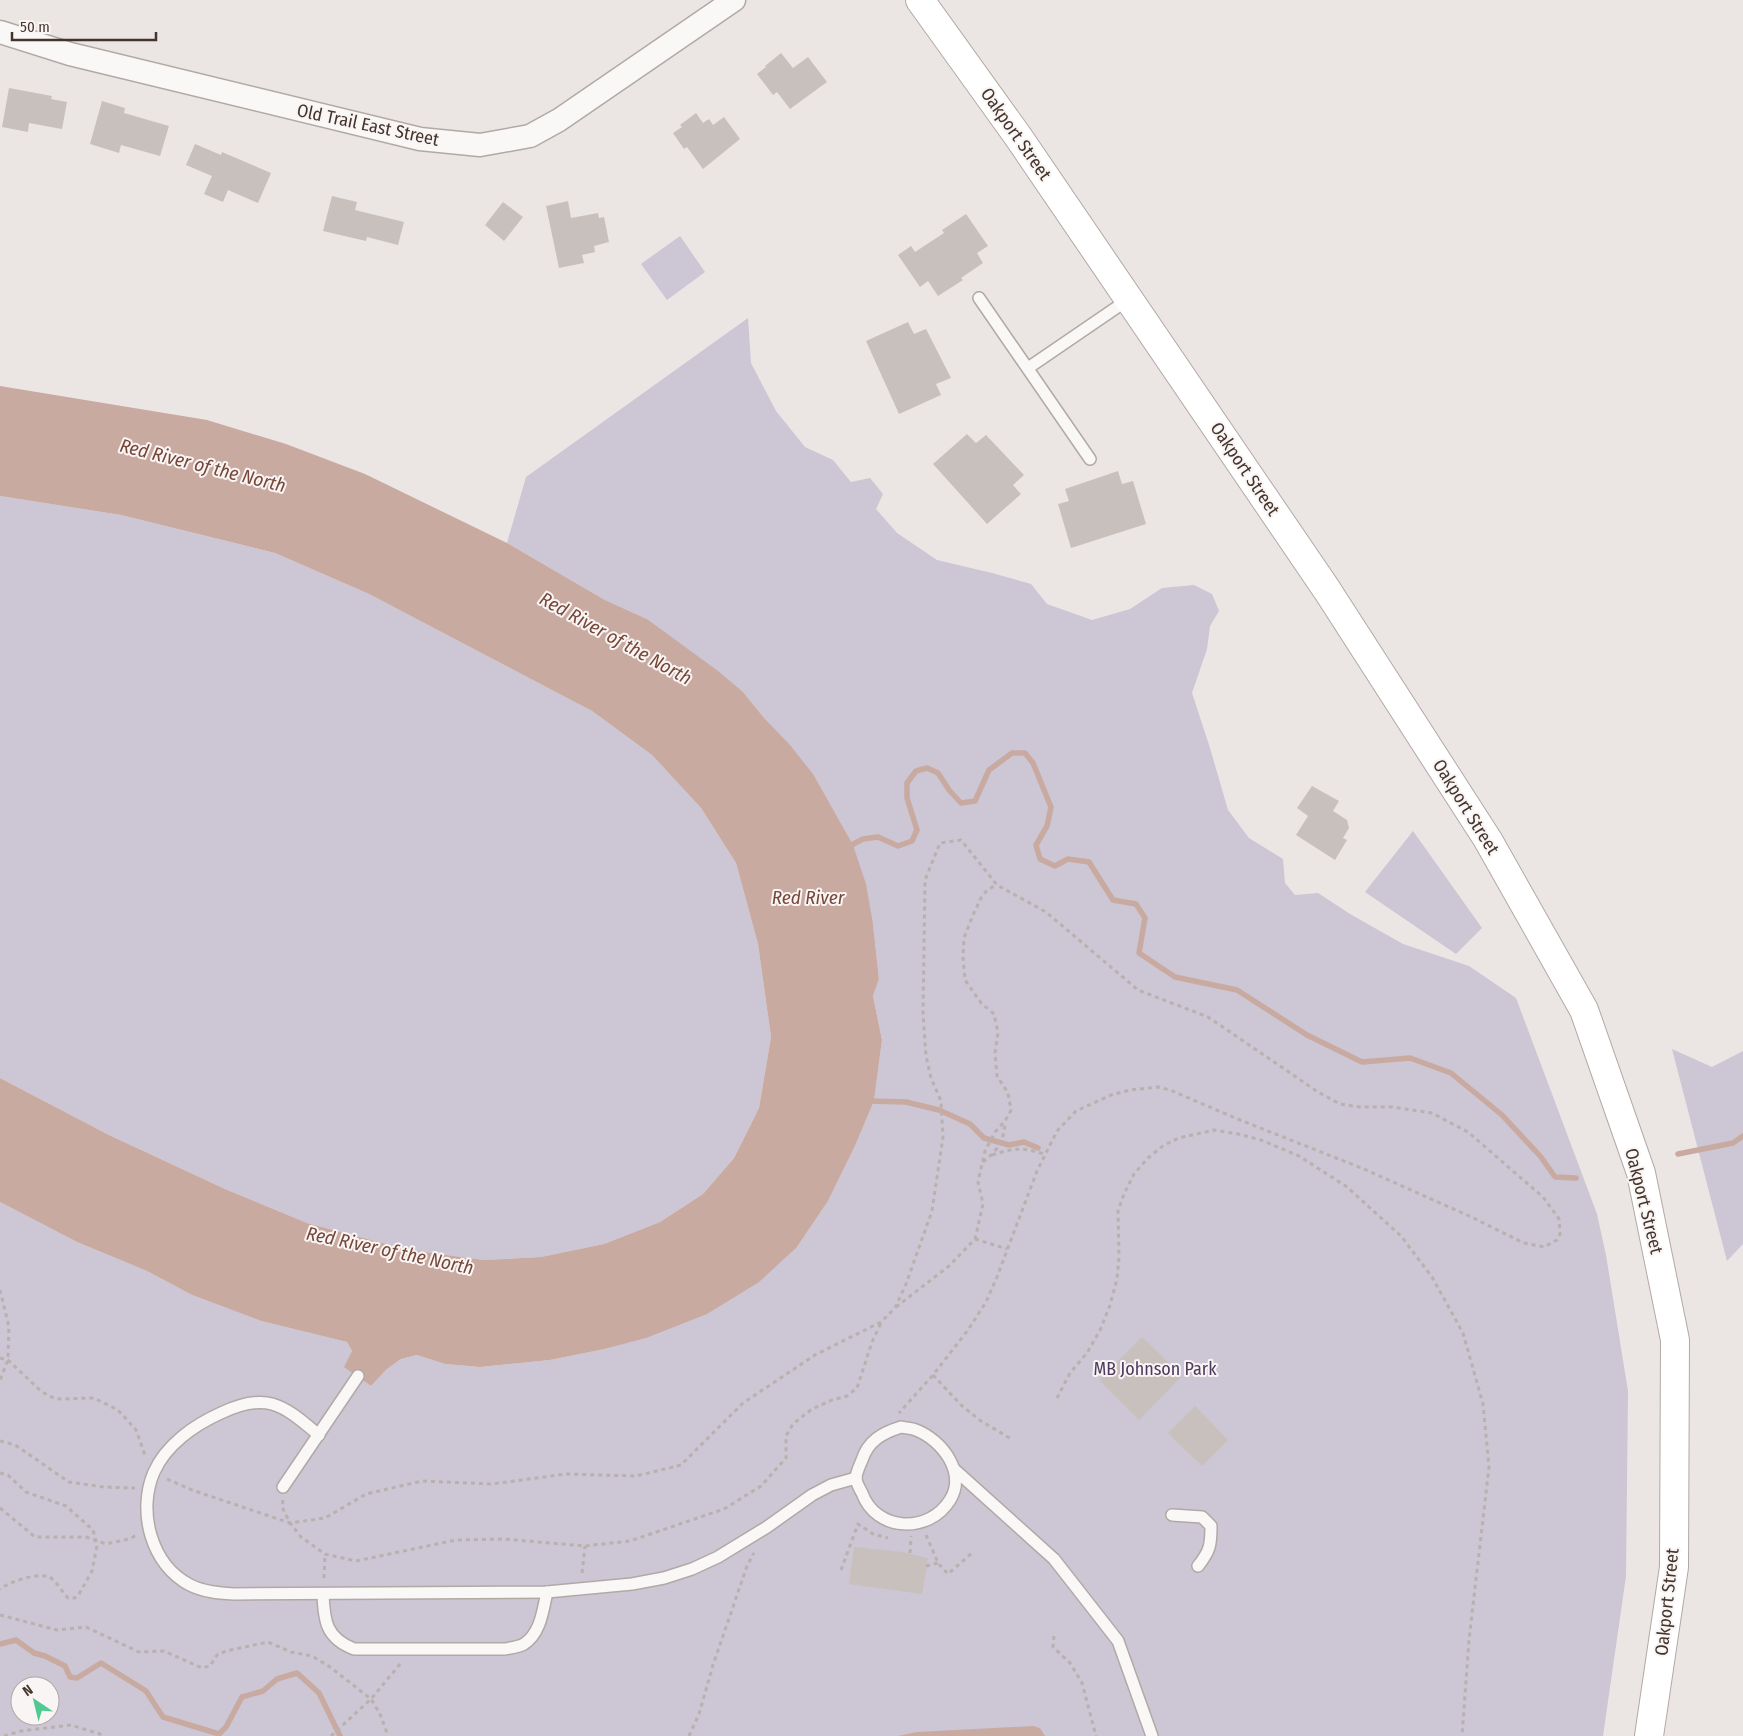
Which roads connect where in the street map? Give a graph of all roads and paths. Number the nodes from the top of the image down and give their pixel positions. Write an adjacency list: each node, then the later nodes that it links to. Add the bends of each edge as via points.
1 (734, 0): 3 (street, Old Trail East Street, via 560,120 530,136 480,145 420,139 70,54)
2 (920, 0): 5 (street, Oakport Street, via 1018,135)
3 (0, 32)
4 (979, 298): 6 (lane)
5 (1129, 299): 6 (lane); 67 (street, Oakport Street, via 1327,590 1488,840 1584,1010 1641,1173 1675,1340 1674,1568)
6 (1028, 368): 7 (lane)
7 (1090, 459)
8 (997, 886): 9 (path, via 988,889 977,906 964,938 963,957 965,980 980,1003 994,1014 998,1033 995,1054 997,1076 1008,1093 1011,1110); 10 (path, via 1046,912 1138,990 1208,1017 1340,1104 1432,1113 1468,1132 1543,1197 1559,1219 1560,1234 1557,1240 1544,1247 1524,1243 1364,1169 1158,1087 1111,1095 1076,1111 1057,1132); 16 (path, via 961,840 940,842 925,880 923,1014 926,1056 941,1101 943,1137 932,1211)
9 (1005, 1121): 11 (path, via 1005,1135); 12 (path, via 984,1151)
10 (1044, 1154): 11 (path, via 1016,1148); 14 (path)
11 (992, 1155): 12 (path)
12 (982, 1162): 13 (path, via 978,1182 983,1204)
13 (975, 1239): 14 (path); 16 (path, via 949,1266)
14 (1007, 1249): 20 (path, via 986,1302)
15 (0, 1290): 19 (path, via 9,1327)
16 (896, 1308): 17 (path)
17 (881, 1322): 36 (path, via 814,1355 743,1403 681,1465 636,1476 566,1474 492,1484 422,1481 366,1494 325,1518); 43 (path, via 857,1388 847,1396 812,1409 793,1424 786,1436 786,1458 762,1486 724,1509 630,1540)
18 (0, 1358): 19 (path)
19 (8, 1360): 22 (path); 30 (path, via 42,1392 56,1399 94,1398 118,1410 136,1430 142,1452)
20 (933, 1375): 24 (path); 26 (path, via 981,1421)
21 (358, 1376): 25 (lane)
22 (0, 1380)
23 (1057, 1398): 66 (path, via 1070,1373 1087,1353 1110,1305 1120,1257 1118,1211 1124,1194 1134,1174 1164,1145 1214,1130 1238,1134 1299,1156 1347,1187 1401,1236 1432,1277 1463,1333 1483,1404 1488,1467)
24 (886, 1432): 28 (lane, via 901,1427 927,1436 949,1458); 31 (lane, via 864,1452)
25 (319, 1436): 30 (lane, via 293,1414 272,1404 255,1402 233,1407 193,1429 164,1455); 32 (lane)
26 (1014, 1440)
27 (0, 1441): 33 (path, via 15,1445 69,1482 138,1489)
28 (954, 1469): 31 (lane, via 956,1484 951,1499 935,1516 914,1525 884,1519 872,1510); 65 (lane, via 1054,1559 1118,1641)
29 (0, 1473): 42 (path, via 8,1475 26,1492 66,1506 93,1530)
30 (154, 1473): 33 (lane); 36 (path, via 192,1490)
31 (856, 1478): 37 (lane, via 812,1495)
32 (283, 1487): 36 (path, via 282,1507)
33 (148, 1494): 38 (lane, via 146,1515)
34 (0, 1508): 42 (path, via 35,1536)
35 (1172, 1515): 49 (lane, via 1202,1517 1211,1526 1208,1553)
36 (290, 1522): 46 (path, via 301,1537)
37 (767, 1528): 52 (lane, via 718,1558 692,1569 632,1584); 63 (path, via 747,1566)
38 (149, 1529): 42 (path, via 129,1539 106,1544); 54 (lane, via 164,1562 174,1575 190,1585 212,1593)
39 (911, 1536): 40 (path); 44 (path); 47 (path, via 925,1533)
40 (906, 1537)
41 (893, 1538): 50 (path, via 873,1534 858,1524)
42 (96, 1540): 51 (path, via 92,1571 75,1598 68,1598 51,1578 40,1575)
43 (585, 1546): 46 (path, via 504,1539 456,1540 356,1561); 52 (path)
44 (910, 1553)
45 (972, 1553): 47 (path, via 948,1574)
46 (325, 1554): 54 (path)
47 (938, 1563): 48 (path)
48 (926, 1566)
49 (1198, 1566)
50 (841, 1570)
51 (0, 1589)
52 (581, 1589): 53 (lane)
53 (547, 1592): 54 (lane); 57 (lane, via 536,1632 523,1645 505,1649)
54 (323, 1594): 57 (lane, via 324,1618 340,1644 354,1649)
55 (0, 1615): 58 (path, via 57,1630 86,1627 139,1652 164,1651 202,1668 210,1666 217,1655 226,1651 268,1642 291,1652 312,1656)
56 (1054, 1636): 64 (path, via 1053,1647 1070,1663 1082,1683)
57 (410, 1649): 58 (path)
58 (371, 1699): 61 (path); 62 (path)
59 (4, 1736): 60 (path, via 71,1725)
60 (103, 1736)
61 (331, 1736)
62 (388, 1736)
63 (689, 1736)
64 (1096, 1736)
65 (1152, 1736)
66 (1462, 1736)
67 (1649, 1736)

